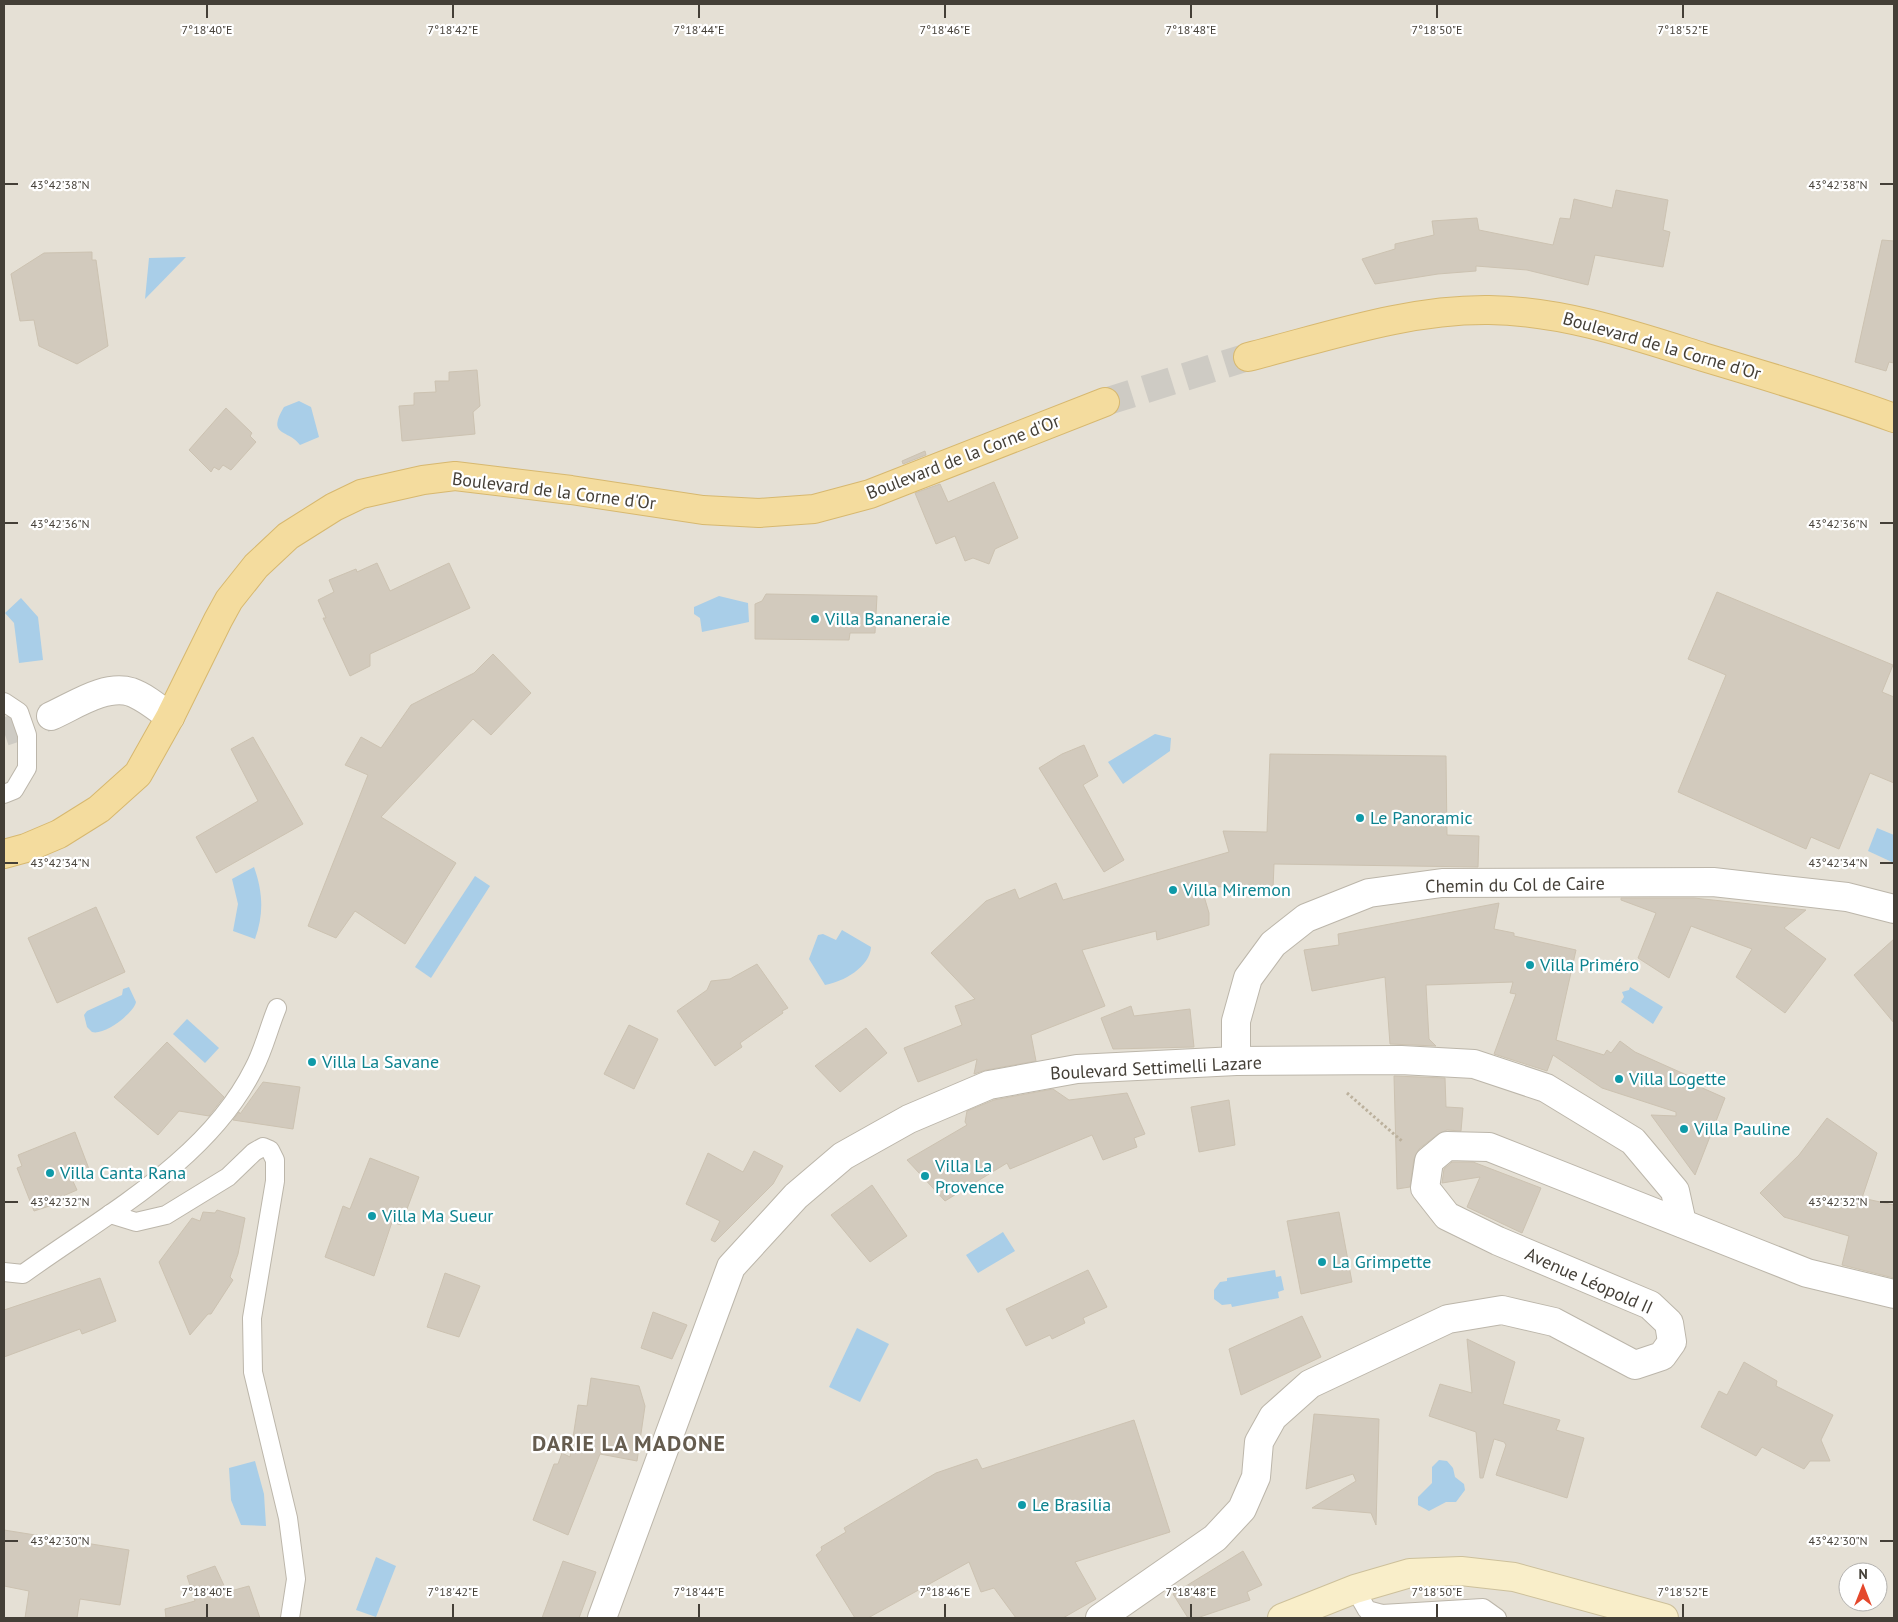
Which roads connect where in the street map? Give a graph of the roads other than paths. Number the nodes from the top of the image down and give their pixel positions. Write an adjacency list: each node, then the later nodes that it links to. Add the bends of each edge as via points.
1 (1248, 357): 3 (main road, Boulevard de la Corne d'Or, via 1381,323 1435,313 1489,310 1551,315 1610,328)
2 (1105, 402): 6 (main road, Boulevard de la Corne d'Or, via 870,494 814,509 759,513 703,510 456,476 361,494 288,536 256,566 229,600)
3 (1894, 418)
4 (4, 702): 7 (lane, via 19,712 27,735 27,768 14,790)
5 (51, 716): 6 (street, via 108,691 130,692)
6 (170, 717): 8 (main road, Boulevard de la Corne d'Or, via 138,774 99,809 59,834)
7 (4, 794)
8 (4, 854)
9 (1894, 909): 11 (street, Chemin du Col de Caire, via 1847,896 1713,882 1442,883 1369,894 1306,918 1274,944 1248,978 1236,1021)
10 (277, 1008): 12 (lane, via 254,1068 232,1104 190,1152)
11 (1236, 1061): 13 (street, Boulevard Settimelli Lazare, via 1402,1060 1474,1064 1546,1088 1633,1141 1675,1191); 18 (street, Boulevard Settimelli Lazare, via 1077,1069 989,1085 908,1119 844,1156 796,1196 730,1267)
12 (110, 1214): 14 (lane, via 23,1274); 17 (lane, via 136,1222 166,1215 228,1177 254,1152 263,1148 270,1150 275,1160 275,1181 252,1318 253,1372 288,1518 296,1578)
13 (1682, 1222): 15 (street, Avenue Léopold II, via 1807,1273); 19 (street, Avenue Léopold II, via 1489,1148 1447,1146 1428,1161 1425,1188 1447,1216 1650,1305 1669,1323 1672,1342 1662,1356 1635,1365 1554,1322 1502,1310 1448,1319 1310,1384 1273,1417 1259,1442 1256,1477 1242,1509 1215,1538)
14 (4, 1272)
15 (1894, 1294)
16 (1355, 1590): 20 (main road); 21 (lane, via 1367,1610 1382,1614 1483,1608); 22 (main road, via 1410,1573 1461,1571 1514,1577)
17 (290, 1618)
18 (602, 1618)
19 (1100, 1618)
20 (1282, 1618)
21 (1497, 1618)
22 (1664, 1618)

